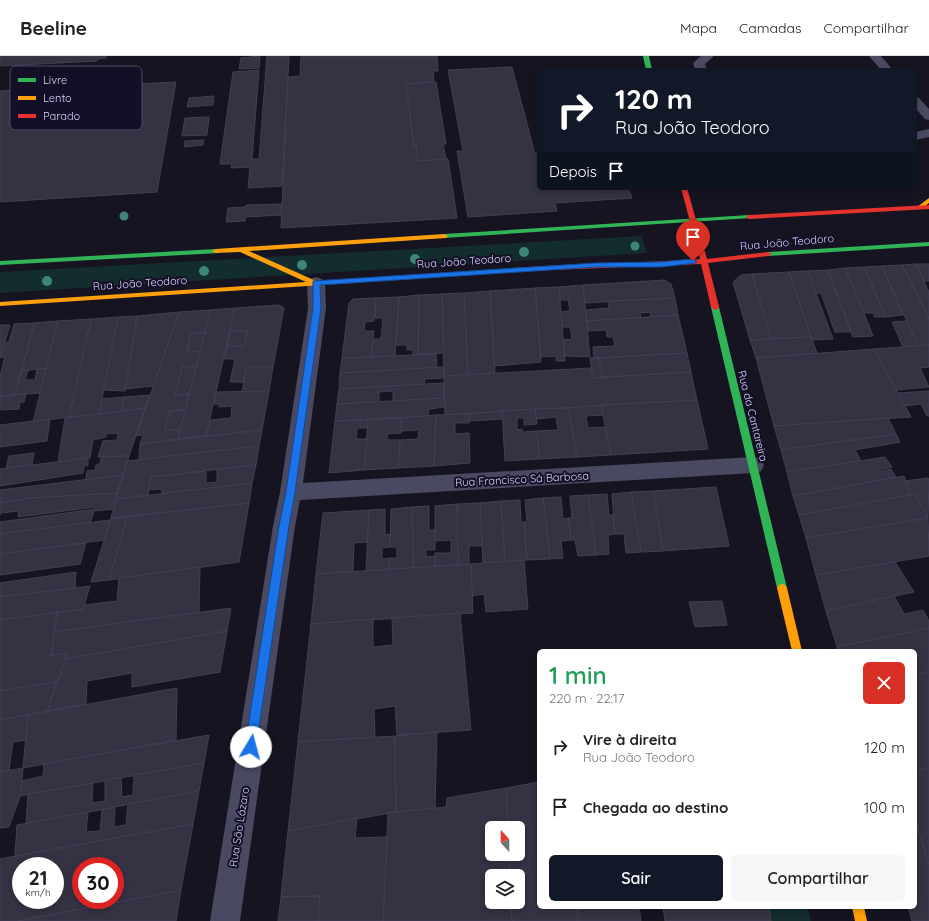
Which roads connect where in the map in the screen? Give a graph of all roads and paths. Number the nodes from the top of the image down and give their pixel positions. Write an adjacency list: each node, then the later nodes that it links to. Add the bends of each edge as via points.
1 (646, 56): 4 (main road)
2 (708, 56): 5 (lane, via 699,63)
3 (875, 56): 6 (lane)
4 (649, 68)
5 (700, 68)
6 (885, 68)
7 (917, 103): 8 (lane)
8 (929, 116)
9 (929, 133): 10 (lane)
10 (917, 136)
11 (684, 190): 15 (main road, Rua da Cantareira)
12 (929, 200): 13 (main road)
13 (919, 208): 14 (main road); 15 (main road)
14 (929, 208)
15 (692, 221): 17 (main road); 18 (main road, Rua da Cantareira)
16 (929, 244): 18 (main road, Rua João Teodoro)
17 (241, 250): 19 (main road); 20 (main road)
18 (703, 261): 20 (main road, Rua João Teodoro, via 596,265); 22 (main road, Rua da Cantareira)
19 (0, 263)
20 (316, 283): 21 (main road, Rua João Teodoro); 23 (street, Rua São Lázaro, via 317,308)
21 (0, 304)
22 (752, 465): 23 (street, Rua Francisco Sá Barbosa); 24 (main road, Rua da Cantareira)
23 (291, 492): 26 (street, Rua São Lázaro)
24 (797, 649)
25 (858, 909): 27 (main road)
26 (225, 921)
27 (861, 921)

